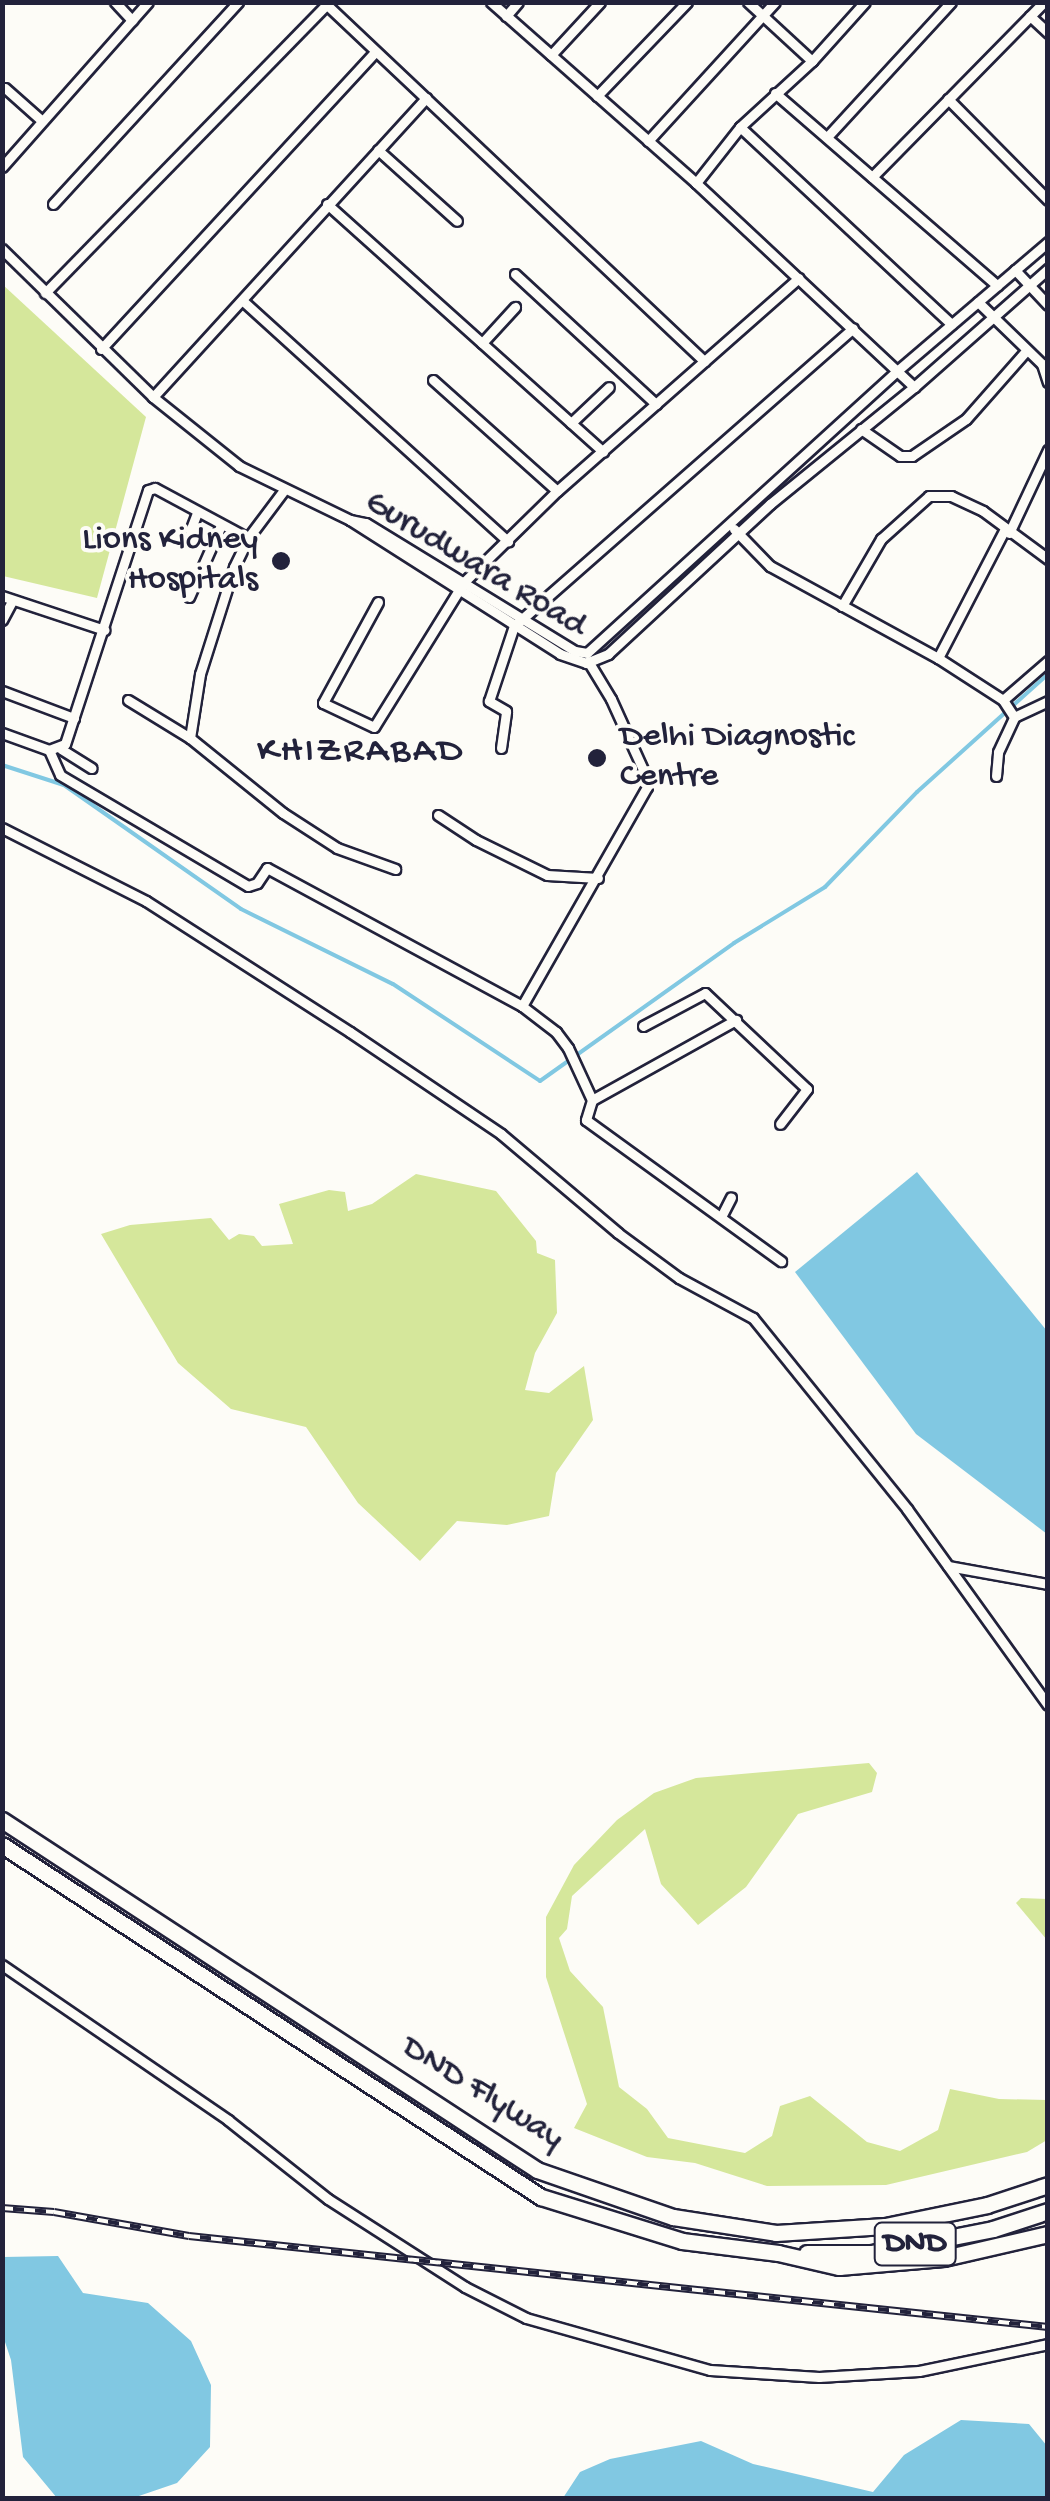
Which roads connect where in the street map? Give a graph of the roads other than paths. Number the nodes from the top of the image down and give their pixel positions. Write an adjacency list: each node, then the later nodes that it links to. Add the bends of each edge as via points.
1 (116, 2): 17 (street)
2 (148, 2): 17 (street)
3 (238, 2): 36 (street)
4 (491, 2): 14 (street)
5 (518, 2): 14 (street)
6 (600, 2): 20 (street)
7 (687, 2): 24 (street)
8 (748, 2): 15 (street)
9 (775, 2): 15 (street)
10 (866, 2): 21 (street)
11 (951, 2): 29 (street)
12 (1044, 2): 16 (street)
13 (328, 4): 19 (street); 47 (street)
14 (506, 16): 20 (street)
15 (763, 16): 21 (street); 30 (street)
16 (1030, 16): 18 (street); 26 (street)
17 (132, 20): 27 (street)
18 (1048, 33)
19 (376, 52): 25 (street); 56 (street)
20 (550, 56): 24 (street)
21 (812, 61): 23 (street)
22 (5, 88): 27 (street)
23 (775, 93): 28 (street); 29 (street)
24 (596, 96): 30 (street)
25 (426, 98): 31 (street); 58 (street)
26 (948, 99): 33 (street); 35 (street)
27 (41, 120): 32 (street)
28 (740, 127): 34 (street); 53 (street)
29 (827, 137): 33 (street)
30 (648, 141): 34 (street)
31 (378, 150): 37 (street); 38 (street)
32 (2, 167)
33 (872, 177): 46 (street)
34 (696, 184): 44 (street)
35 (1048, 200)
36 (53, 204)
37 (327, 204): 48 (street); 55 (street)
38 (457, 221)
39 (1048, 242): 42 (street)
40 (2, 249): 47 (street, Gurudwara Road)
41 (1048, 269): 45 (street, Gurudwara Road)
42 (1015, 270): 45 (street); 46 (street)
43 (515, 274): 65 (street)
44 (799, 278): 54 (street); 58 (street)
45 (1029, 285): 51 (street); 52 (street, Gurudwara Road)
46 (997, 286): 49 (street)
47 (45, 293): 56 (street, Gurudwara Road)
48 (243, 301): 64 (street); 79 (street)
49 (978, 302): 52 (street); 53 (street)
50 (515, 306): 55 (street)
51 (1048, 306)
52 (993, 318): 57 (street); 63 (street, Gurudwara Road)
53 (951, 324): 59 (street)
54 (853, 328): 59 (street); 87 (street)
55 (482, 343): 66 (street)
56 (101, 350): 64 (street, Gurudwara Road)
57 (1026, 351): 61 (street, via 1042,364); 67 (street, via 966,420 912,456 900,456)
58 (704, 361): 65 (street)
59 (899, 370): 63 (street); 73 (street)
60 (433, 380): 71 (street)
61 (1048, 382)
62 (609, 387): 66 (street)
63 (914, 387): 67 (street, Gurudwara Road)
64 (152, 397): 70 (street, Gurudwara Road, via 240,466)
65 (656, 404): 69 (street)
66 (571, 423): 69 (street)
67 (861, 429): 77 (street, Gurudwara Road)
68 (1048, 450): 76 (street)
69 (603, 452): 71 (street)
70 (284, 490): 78 (street); 81 (street, Gurudwara Road, via 366,523)
71 (557, 491): 79 (street)
72 (197, 512): 74 (street); 75 (street); 88 (street, via 148,490)
73 (728, 524): 77 (street); 89 (street)
74 (221, 525): 78 (street); 82 (street)
75 (190, 531)
76 (1007, 531): 80 (street); 85 (street, via 951,496 929,496 882,538); 90 (street)
77 (738, 533): 85 (street, via 770,566); 89 (street, Gurudwara Road, via 608,654)
78 (248, 538): 98 (street, via 200,674)
79 (508, 541): 81 (street)
80 (1048, 559)
81 (461, 586): 84 (street, via 374,727 323,703); 87 (street, Gurudwara Road)
82 (189, 597)
83 (7, 598): 86 (street); 88 (street)
84 (378, 602)
85 (842, 606): 90 (street)
86 (2, 620)
87 (518, 622): 89 (street, Gurudwara Road, via 560,654); 99 (street, via 489,701 506,711)
88 (105, 630): 96 (street)
89 (587, 658): 106 (street, via 646,779 640,805)
90 (938, 658): 95 (street)
91 (1048, 661): 95 (street)
92 (2, 690): 96 (street)
93 (128, 700): 98 (street)
94 (1048, 700): 95 (street)
95 (1008, 708): 102 (street)
96 (74, 718): 100 (street)
97 (2, 734): 100 (street)
98 (190, 738): 105 (street, via 283,814 338,848)
99 (501, 748)
100 (55, 749): 101 (street); 107 (street, via 60,775 248,886 267,868)
101 (90, 768)
102 (996, 776)
103 (438, 814): 106 (street, via 547,874)
104 (2, 828): 115 (street, via 146,901 350,1032 501,1134 679,1278 753,1318)
105 (395, 869)
106 (598, 878): 107 (street)
107 (522, 1006): 110 (street, via 556,1032)
108 (736, 1020): 109 (street, via 705,993); 110 (street); 111 (street, via 808,1089)
109 (643, 1026)
110 (592, 1100): 113 (street, via 586,1120)
111 (780, 1124)
112 (731, 1196): 113 (street)
113 (721, 1217): 114 (street)
114 (781, 1261)
115 (948, 1566): 116 (street); 117 (street)
116 (1048, 1584)
117 (1048, 1705)
118 (2, 1820): 121 (highway, DND Flyway, via 554,2176 673,2216 776,2233 885,2226)
119 (2, 1845): 124 (highway, DND Flyway, via 532,2192 682,2242)
120 (2, 1965): 125 (street, via 228,2120 328,2200 526,2318 710,2370 820,2378 919,2371)
121 (1048, 2185)
122 (1048, 2211): 124 (highway, DND, via 871,2253)
123 (1048, 2234): 124 (highway, via 944,2258 839,2266)
124 (778, 2253)
125 (1048, 2344)

